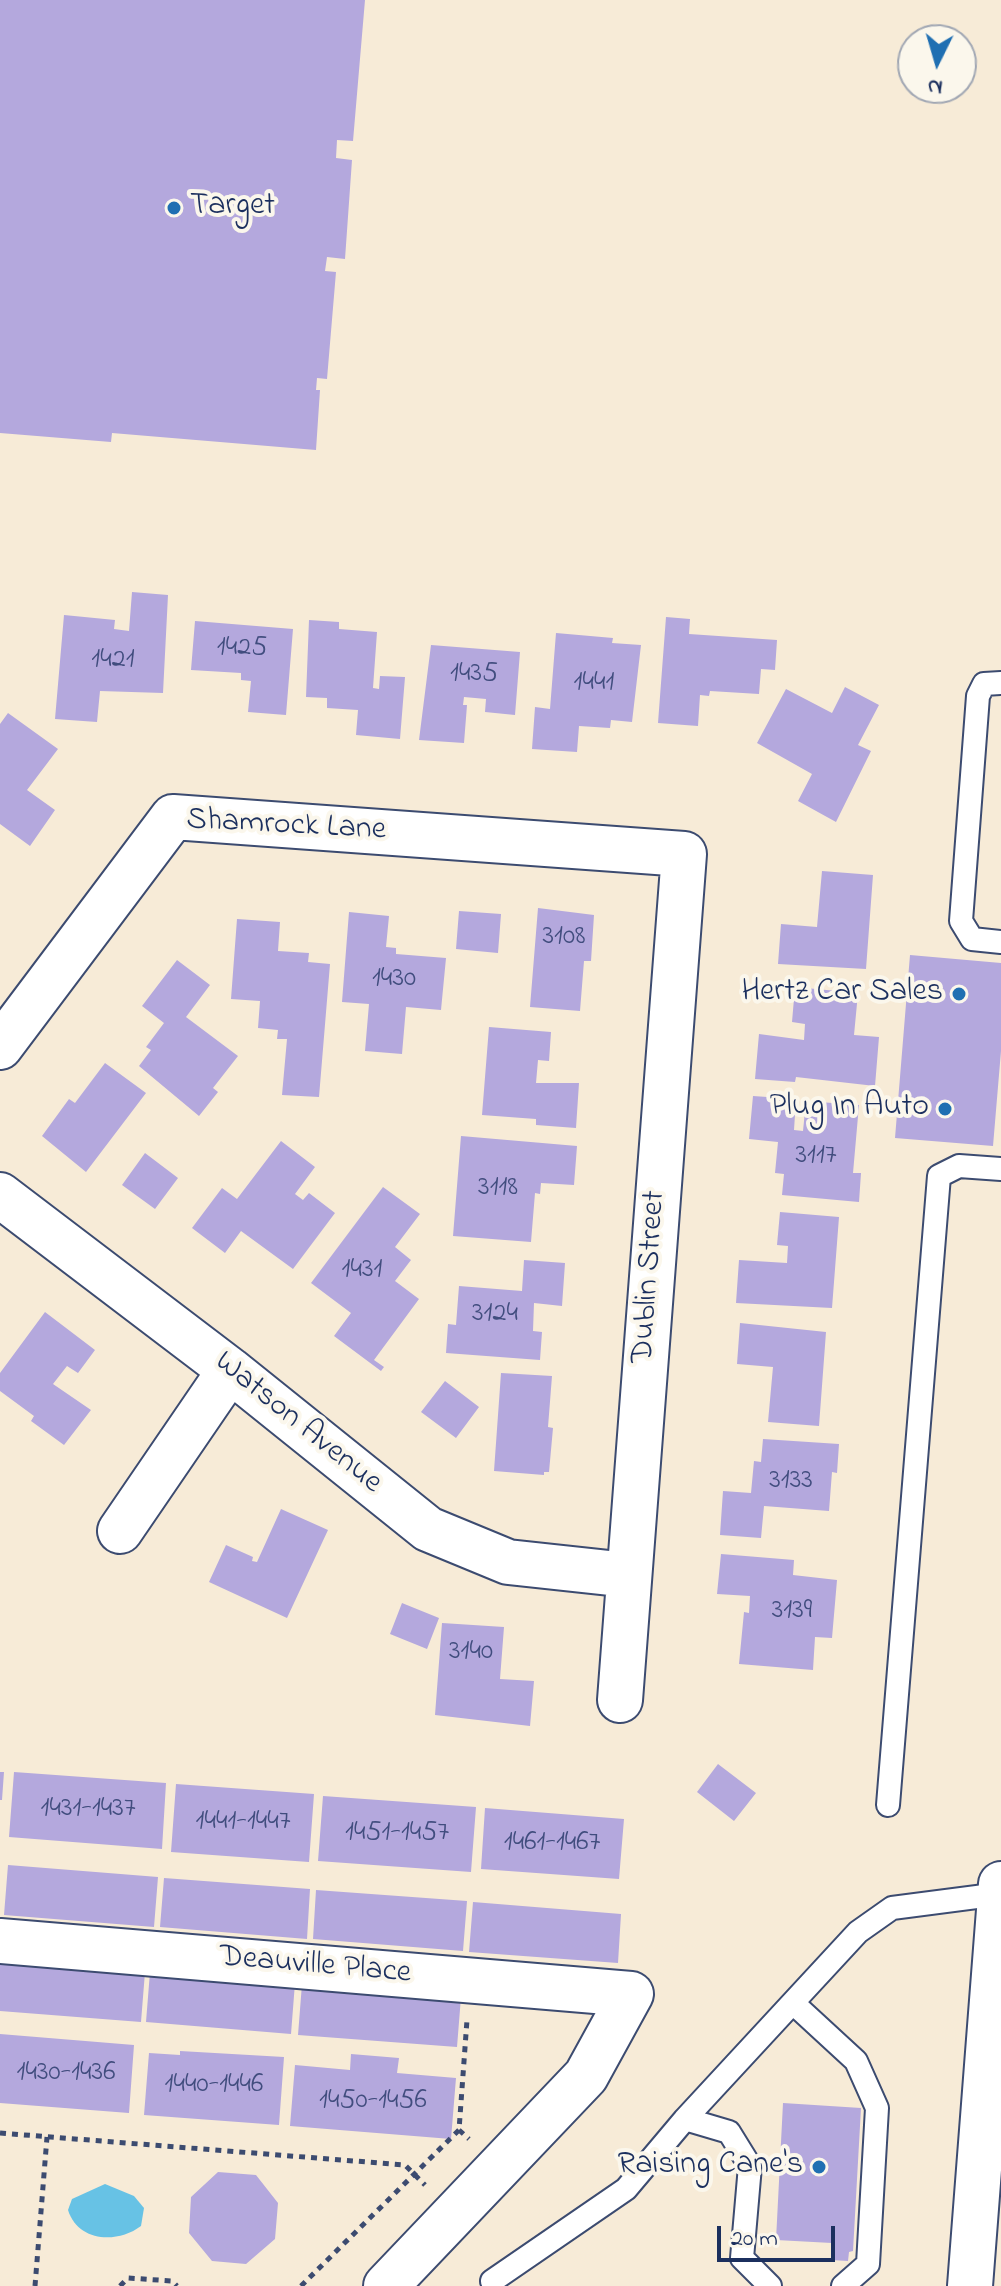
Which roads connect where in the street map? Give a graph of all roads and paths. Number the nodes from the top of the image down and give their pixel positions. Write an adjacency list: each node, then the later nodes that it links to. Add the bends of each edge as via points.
1 (1001, 683): 3 (lane, via 984,684 978,696 961,921 972,939)
2 (684, 854): 4 (street, Shamrock Lane, via 173,817); 9 (street, Dublin Street)
3 (1001, 942)
4 (0, 1047)
5 (1001, 1169): 11 (lane, via 959,1166 939,1176)
6 (0, 1195): 7 (street, Watson Avenue)
7 (230, 1370): 8 (street); 9 (street, Watson Avenue, via 428,1529 508,1562)
8 (120, 1531)
9 (628, 1575): 10 (street, Dublin Street)
10 (620, 1700)
11 (888, 1805)
12 (1001, 1884): 13 (street)
13 (999, 1921): 15 (lane, via 892,1908 858,1932); 29 (street)
14 (0, 1941): 26 (street, Deauville Place, via 631,1994 586,2076)
15 (793, 2003): 17 (lane); 28 (lane, via 856,2061 877,2108 868,2264)
16 (467, 2015): 25 (path, via 459,2130)
17 (685, 2119): 21 (lane, via 626,2189); 27 (lane, via 729,2132 750,2166 742,2258)
18 (0, 2133): 19 (path)
19 (47, 2137): 20 (path); 22 (path)
20 (405, 2165)
21 (492, 2281)
22 (35, 2286)
23 (120, 2286): 24 (path, via 128,2278 172,2281)
24 (177, 2286)
25 (301, 2286)
26 (386, 2286)
27 (770, 2286)
28 (843, 2286)
29 (970, 2286)

